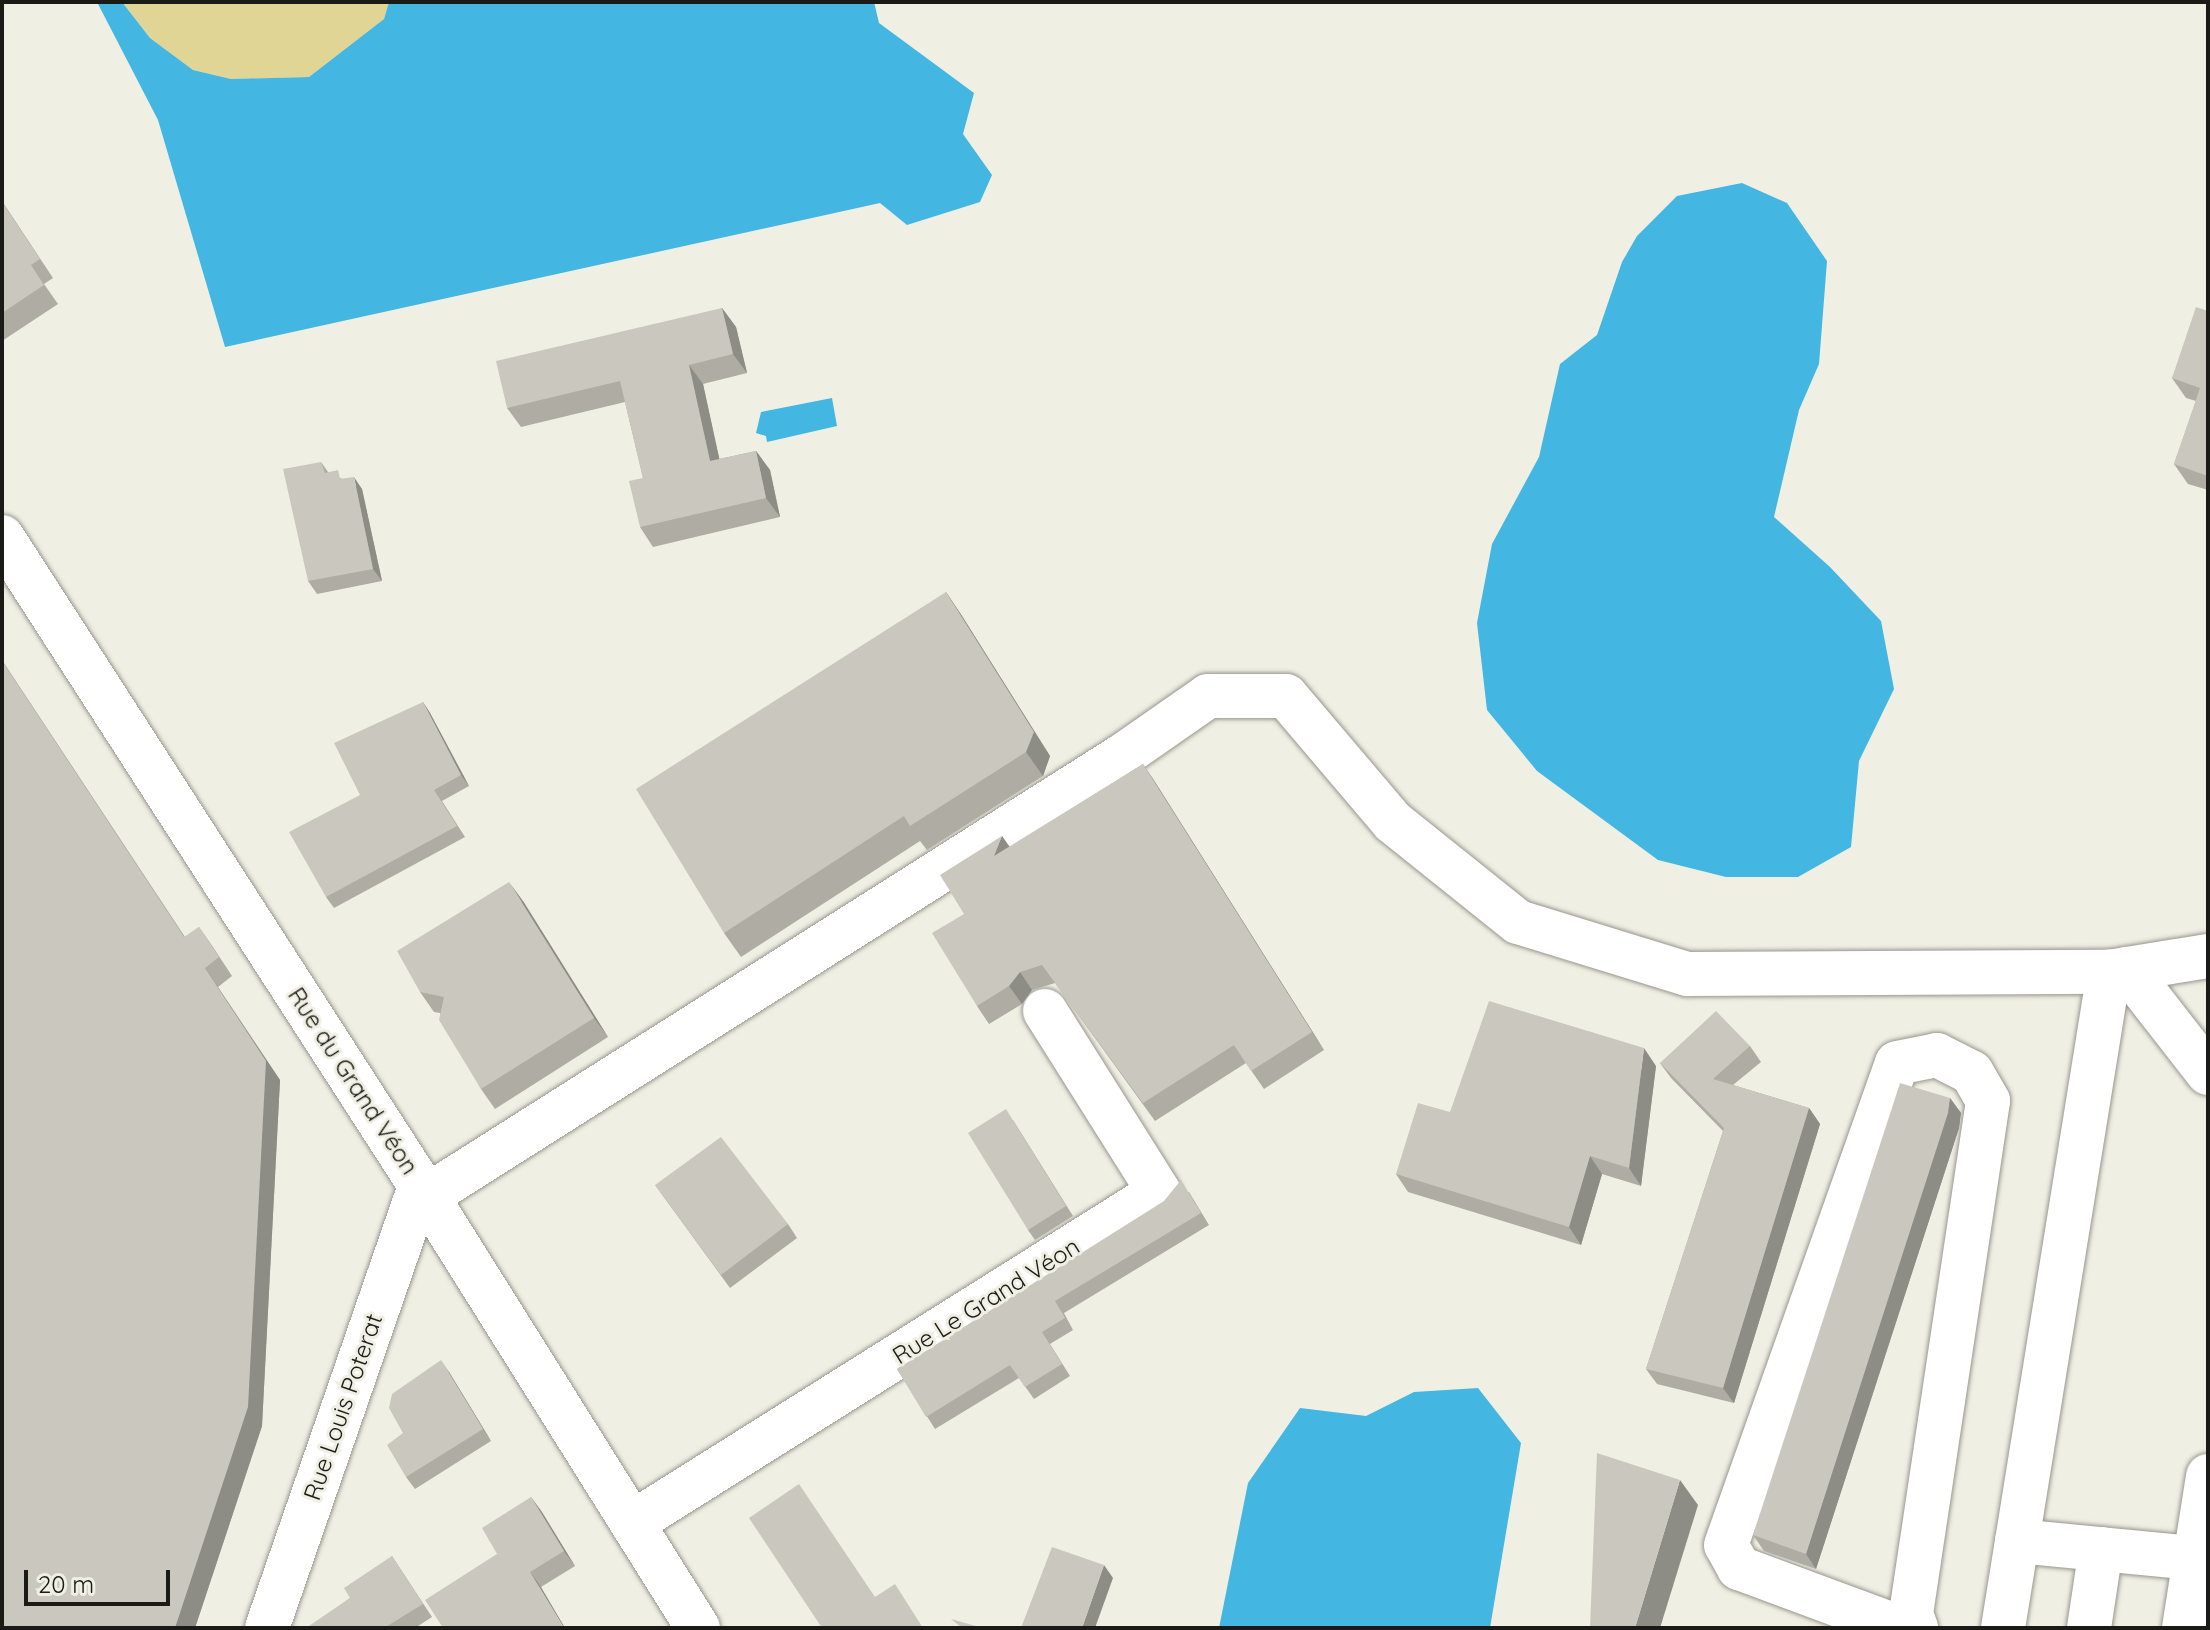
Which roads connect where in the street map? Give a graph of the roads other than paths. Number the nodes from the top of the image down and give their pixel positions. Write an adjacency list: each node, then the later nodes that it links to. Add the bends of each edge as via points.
1 (2, 537): 6 (street, Rue du Grand Véon)
2 (2208, 956): 3 (street)
3 (2118, 970): 5 (street); 6 (street, via 1687,974 1518,922 1393,822 1286,696 1208,696 1122,756); 9 (street)
4 (1045, 1011): 8 (street, Rue Le Grand Véon, via 1159,1192)
5 (2208, 1073)
6 (424, 1191): 8 (street, Rue du Grand Véon); 12 (street, Rue Louis Poterat)
7 (2208, 1476): 11 (street)
8 (632, 1523): 13 (street, Rue du Grand Véon)
9 (2017, 1541): 10 (street); 16 (street)
10 (2101, 1549): 11 (street); 17 (street)
11 (2193, 1558): 18 (street)
12 (267, 1628)
13 (698, 1628)
14 (1901, 1628): 15 (street, via 1739,1568 1726,1545 1897,1063 1937,1055 1972,1073 1988,1101 1911,1614)
15 (1916, 1628)
16 (2003, 1628)
17 (2089, 1628)
18 (2184, 1628)

